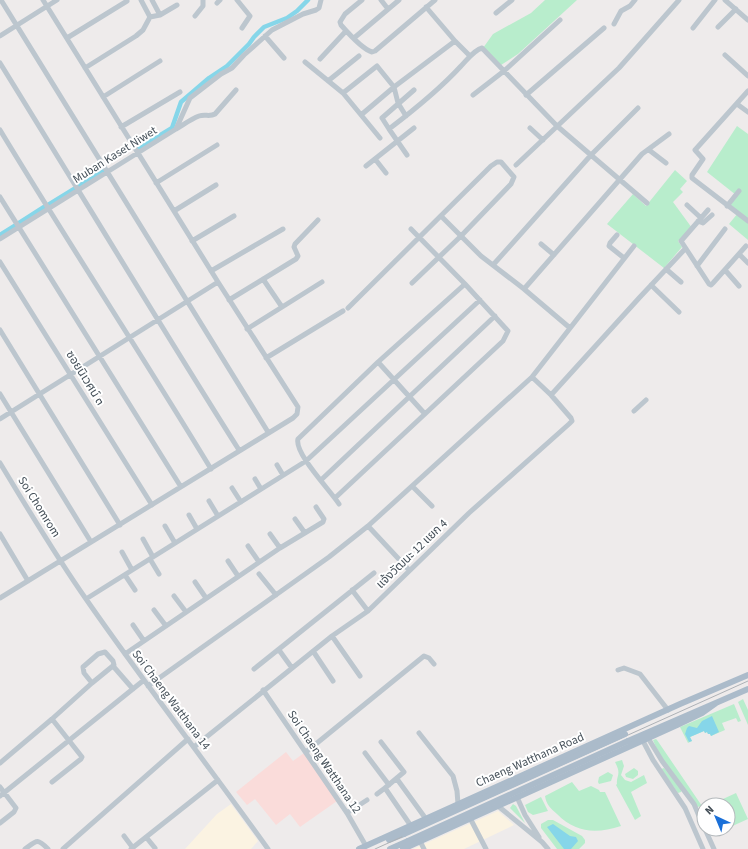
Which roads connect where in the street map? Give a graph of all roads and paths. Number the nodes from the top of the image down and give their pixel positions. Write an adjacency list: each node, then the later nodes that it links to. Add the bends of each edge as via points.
1 (1, 0): 31 (street)
2 (43, 0): 20 (street)
3 (58, 0): 20 (street)
4 (141, 0): 27 (street)
5 (152, 0): 25 (street)
6 (203, 0): 26 (street, via 203,6)
7 (237, 0): 33 (street, via 250,16)
8 (321, 0): 38 (street, via 316,10 303,14)
9 (362, 0): 36 (street, via 345,14 340,22)
10 (381, 0): 22 (street)
11 (399, 0): 22 (street)
12 (435, 0): 21 (street)
13 (512, 0): 24 (street)
14 (635, 0): 30 (street, via 621,11)
15 (679, 0): 69 (street, via 625,62)
16 (715, 0): 35 (street)
17 (725, 0): 23 (street)
18 (127, 2): 39 (street)
19 (177, 5): 25 (street)
20 (47, 6): 31 (street); 39 (street)
21 (426, 7): 40 (street, via 375,52 369,51); 41 (street)
22 (388, 9): 40 (street)
23 (736, 9): 29 (street); 32 (street)
24 (496, 13)
25 (160, 15): 27 (street)
26 (195, 16)
27 (150, 17): 50 (street, via 143,30 136,36)
28 (560, 20): 51 (street)
29 (748, 20)
30 (614, 24)
31 (16, 26): 37 (street); 89 (street)
32 (718, 27)
33 (242, 28)
34 (604, 28): 61 (street)
35 (693, 28)
36 (346, 31): 40 (street); 46 (street)
37 (0, 36)
38 (265, 36): 45 (street); 73 (street, via 232,68 190,98)
39 (67, 38): 50 (street)
40 (354, 38)
41 (455, 41): 44 (street); 54 (street)
42 (725, 55): 52 (street)
43 (359, 56): 53 (street)
44 (470, 56): 51 (street, via 482,48); 68 (street, via 432,96)
45 (284, 58)
46 (320, 59)
47 (160, 62): 62 (street)
48 (305, 62): 53 (street)
49 (0, 63): 94 (street)
50 (85, 68): 62 (street)
51 (504, 71): 60 (street); 61 (street)
52 (748, 76)
53 (328, 81): 59 (street)
54 (394, 86): 59 (street, via 376,65); 63 (street); 67 (street)
55 (236, 90): 73 (street, Muban Kaset Niwet, via 212,116 197,117)
56 (414, 90): 63 (street)
57 (748, 91): 64 (street)
58 (180, 92): 70 (street)
59 (343, 93): 67 (street)
60 (473, 95)
61 (526, 95): 69 (street)
62 (103, 97): 70 (street)
63 (398, 104): 68 (street); 75 (street, via 382,118)
64 (737, 104): 66 (street); 99 (street, via 696,150 703,159 692,175 692,178)
65 (638, 108): 84 (street)
66 (748, 112)
67 (361, 115): 77 (street)
68 (406, 116): 75 (street)
69 (557, 126): 78 (street); 84 (street)
70 (121, 127): 82 (street)
71 (414, 128): 79 (street)
72 (530, 128): 78 (street)
73 (176, 129): 82 (street, Muban Kaset Niwet)
74 (0, 130): 100 (street)
75 (389, 130): 79 (street)
76 (669, 134): 81 (street)
77 (380, 138)
78 (543, 140): 87 (street)
79 (397, 141): 83 (street); 85 (street)
80 (217, 145): 92 (street)
81 (649, 150): 86 (street); 91 (street)
82 (137, 153): 89 (street, Muban Kaset Niwet); 92 (street)
83 (407, 155)
84 (591, 155): 91 (street); 128 (street)
85 (375, 159): 88 (street); 90 (street)
86 (666, 163)
87 (516, 165)
88 (366, 166)
89 (107, 172): 94 (street, Muban Kaset Niwet); 144 (street)
90 (386, 173)
91 (619, 179): 97 (street); 122 (street)
92 (156, 183): 102 (street)
93 (216, 186): 102 (street)
94 (79, 190): 100 (street, Muban Kaset Niwet); 148 (street)
95 (739, 191): 99 (street)
96 (0, 197): 109 (street)
97 (647, 203)
98 (687, 204): 106 (street)
99 (728, 206): 108 (street)
100 (48, 209): 109 (street, Muban Kaset Niwet); 152 (street)
101 (708, 210): 106 (street)
102 (174, 211): 117 (street)
103 (712, 215): 106 (street, via 703,223)
104 (234, 216): 117 (street)
105 (441, 216): 114 (street); 114 (street, via 496,162 501,162 514,177 512,184); 115 (street)
106 (699, 219): 121 (street, via 682,240 681,244)
107 (318, 220): 133 (street, via 295,244 298,256)
108 (748, 221)
109 (19, 227): 116 (street, Muban Kaset Niwet); 153 (street)
110 (283, 229): 132 (street)
111 (410, 229): 115 (street)
112 (726, 229): 129 (street)
113 (617, 235): 125 (street, via 609,246)
114 (461, 236): 124 (street); 128 (street)
115 (420, 238): 124 (street); 154 (street, via 346,310)
116 (0, 239)
117 (192, 241): 132 (street)
118 (541, 244): 122 (street)
119 (634, 246): 125 (street)
120 (746, 246): 123 (street)
121 (685, 249): 129 (street); 130 (street)
122 (554, 254): 141 (street)
123 (739, 254): 127 (street); 131 (street)
124 (438, 258): 137 (street); 138 (street)
125 (624, 258): 149 (street)
126 (0, 262): 156 (street, ซอยนิเวศน์ ๓)
127 (748, 263)
128 (493, 265): 141 (street)
129 (697, 266): 131 (street, via 711,285)
130 (666, 269): 136 (street); 139 (street)
131 (725, 270): 140 (street)
132 (211, 272): 134 (street)
133 (263, 279): 142 (street); 145 (street)
134 (218, 282): 142 (street); 144 (street)
135 (322, 282): 145 (street)
136 (681, 282)
137 (412, 283)
138 (465, 284): 143 (street); 155 (street)
139 (651, 286): 146 (street); 161 (street)
140 (739, 286)
141 (524, 289): 149 (street)
142 (229, 300): 150 (street)
143 (480, 300): 147 (street); 158 (street)
144 (188, 302): 148 (street); 168 (street)
145 (282, 307): 150 (street)
146 (679, 312)
147 (495, 316): 162 (street); 166 (street, via 507,328 506,336)
148 (157, 320): 152 (street); 169 (street)
149 (570, 328): 157 (street)
150 (248, 329): 154 (street)
151 (0, 330): 160 (street)
152 (130, 338): 153 (street); 173 (street)
153 (100, 356): 156 (street); 178 (street)
154 (266, 358): 168 (street, via 298,407 293,418)
155 (378, 362): 158 (street); 170 (street, via 298,439 298,448)
156 (71, 374): 160 (street); 185 (street, ซอยนิเวศน์ ๓)
157 (532, 377): 161 (street); 177 (street)
158 (394, 380): 162 (street); 170 (street)
159 (0, 394): 164 (street)
160 (40, 394): 164 (street); 191 (street)
161 (551, 395): 209 (street, แจ้งวัฒนะ 12 แยก 4, via 572,421)
162 (410, 397): 166 (street); 176 (street)
163 (646, 400): 165 (street)
164 (12, 411): 167 (street); 199 (street)
165 (634, 411)
166 (425, 414): 181 (street)
167 (0, 418)
168 (268, 432): 169 (street)
169 (239, 450): 173 (street)
170 (306, 461): 174 (street); 176 (street)
171 (0, 463): 206 (street, Soi Chomrom)
172 (276, 465): 174 (street)
173 (211, 469): 178 (street)
174 (283, 475): 180 (street)
175 (255, 479): 180 (street)
176 (321, 480): 181 (street)
177 (412, 486): 186 (street); 193 (street)
178 (181, 487): 185 (street)
179 (232, 488): 183 (street)
180 (262, 488): 183 (street)
181 (335, 498): 184 (street)
182 (209, 501): 189 (street)
183 (241, 502): 189 (street)
184 (339, 504)
185 (152, 505): 191 (street)
186 (432, 506)
187 (316, 507): 195 (street, via 324,521)
188 (189, 515): 194 (street)
189 (218, 516): 194 (street)
190 (295, 519): 195 (street)
191 (120, 525): 199 (street)
192 (165, 526): 200 (street)
193 (368, 526): 209 (street); 219 (street)
194 (197, 529): 200 (street)
195 (305, 533): 202 (street)
196 (0, 534): 215 (street)
197 (270, 534): 202 (street)
198 (143, 539): 204 (street)
199 (91, 542): 206 (street)
200 (175, 543): 204 (street)
201 (248, 546): 207 (street)
202 (280, 548): 207 (street)
203 (122, 552): 208 (street)
204 (152, 558): 208 (street); 212 (street)
205 (228, 560): 214 (street)
206 (61, 562): 215 (street); 223 (street, Soi Chaeng Watthana 14)
207 (260, 562): 214 (street)
208 (132, 570): 211 (street)
209 (409, 570): 225 (street, แจ้งวัฒนะ 12 แยก 4)
210 (374, 573): 218 (street)
211 (125, 574): 217 (street); 223 (street)
212 (159, 574)
213 (259, 574): 219 (street)
214 (238, 576): 222 (street)
215 (28, 581): 221 (street)
216 (195, 582): 222 (street)
217 (135, 590)
218 (352, 590): 225 (street); 231 (street)
219 (276, 595): 244 (street)
220 (174, 596): 226 (street)
221 (0, 598)
222 (206, 598): 226 (street)
223 (86, 599): 233 (street, Soi Chaeng Watthana 14)
224 (154, 610): 228 (street)
225 (368, 611): 229 (street, แจ้งวัฒนะ 12 แยก 4)
226 (186, 612): 228 (street)
227 (133, 625): 230 (street)
228 (166, 626): 230 (street)
229 (332, 636): 232 (street, แจ้งวัฒนะ 12 แยก 4); 240 (street)
230 (144, 641): 233 (street)
231 (278, 650): 236 (street); 237 (street)
232 (313, 651): 236 (street, แจ้งวัฒนะ 12 แยก 4); 242 (street)
233 (125, 654): 241 (street, Soi Chaeng Watthana 14)
234 (434, 664): 258 (street, via 424,656)
235 (113, 666): 243 (street); 243 (street, via 114,663 105,652 88,662 83,670); 245 (street)
236 (292, 668): 247 (street, แจ้งวัฒนะ 12 แยก 4)
237 (254, 669)
238 (618, 670): 250 (street, via 624,668 640,674)
239 (748, 675): 248 (main road, Chaeng Watthana Road)
240 (360, 676)
241 (144, 680): 244 (street, Soi Chaeng Watthana 14); 245 (street)
242 (332, 681)
243 (92, 683): 251 (street)
244 (148, 686): 253 (street, Soi Chaeng Watthana 14)
245 (133, 689): 255 (street)
246 (748, 689): 249 (main road, Chaeng Watthana Road)
247 (263, 690): 257 (street, แจ้งวัฒนะ 12 แยก 4); 258 (street, Soi Chaeng Watthana 12)
248 (710, 692): 250 (main road, Chaeng Watthana Road); 295 (main road, Chaeng Watthana Road, bridge, via 692,704)
249 (716, 703): 254 (main road, Chaeng Watthana Road, via 698,715); 301 (main road, Chaeng Watthana Road, bridge)
250 (668, 710): 261 (main road, Chaeng Watthana Road)
251 (52, 719): 255 (street); 260 (street)
252 (419, 733): 277 (street, via 453,776)
253 (188, 739): 257 (street, Soi Chaeng Watthana 14); 298 (street)
254 (646, 739): 268 (main road, Chaeng Watthana Road); 269 (street); 273 (street, via 653,760)
255 (69, 741): 264 (street, via 82,758); 270 (street)
256 (381, 742): 262 (street, via 404,772)
257 (194, 747): 263 (street, Soi Chaeng Watthana 14)
258 (306, 752): 282 (street, Soi Chaeng Watthana 12)
259 (365, 753): 266 (street)
260 (0, 763)
261 (530, 772): 265 (main road, Chaeng Watthana Road); 268 (main road, via 527,784)
262 (397, 779): 266 (street); 284 (street)
263 (218, 780): 289 (street); 299 (street, Soi Chaeng Watthana 14)
264 (52, 782)
265 (509, 782): 272 (main road, Chaeng Watthana Road); 274 (main road)
266 (387, 786): 271 (street); 286 (street)
267 (0, 787): 270 (street)
268 (535, 789): 274 (main road, Chaeng Watthana Road)
269 (685, 792): 273 (street); 276 (street)
270 (2, 794): 285 (street, via 16,808)
271 (377, 794)
272 (482, 794): 277 (main road, Chaeng Watthana Road); 280 (main road, via 491,800)
273 (678, 796): 279 (street)
274 (516, 797): 278 (main road, Chaeng Watthana Road); 292 (street)
275 (367, 800): 282 (street)
276 (692, 802): 279 (street); 281 (street)
277 (458, 804): 284 (main road, Chaeng Watthana Road)
278 (498, 806): 280 (main road, Chaeng Watthana Road); 292 (street)
279 (684, 807): 287 (street)
280 (490, 809): 283 (main road, Chaeng Watthana Road)
281 (696, 811)
282 (347, 813): 295 (street, Soi Chaeng Watthana 12)
283 (470, 818): 291 (main road, Chaeng Watthana Road); 304 (street)
284 (426, 819): 286 (main road, Chaeng Watthana Road)
285 (0, 823)
286 (411, 826): 295 (main road, Chaeng Watthana Road)
287 (695, 832): 306 (street)
288 (124, 836): 293 (street)
289 (146, 837): 293 (street); 294 (street)
290 (708, 837): 307 (street)
291 (420, 841): 302 (main road, Chaeng Watthana Road); 303 (street)
292 (542, 842): 305 (street)
293 (132, 848)
294 (155, 848)
295 (368, 848): 300 (main road, Chaeng Watthana Road)
296 (25, 849): 297 (street, via 38,840)
297 (48, 849)
298 (63, 849)
299 (268, 849)
300 (359, 849)
301 (390, 849)
302 (403, 849)
303 (424, 849)
304 (486, 849)
305 (548, 849)
306 (703, 849)
307 (714, 849)

